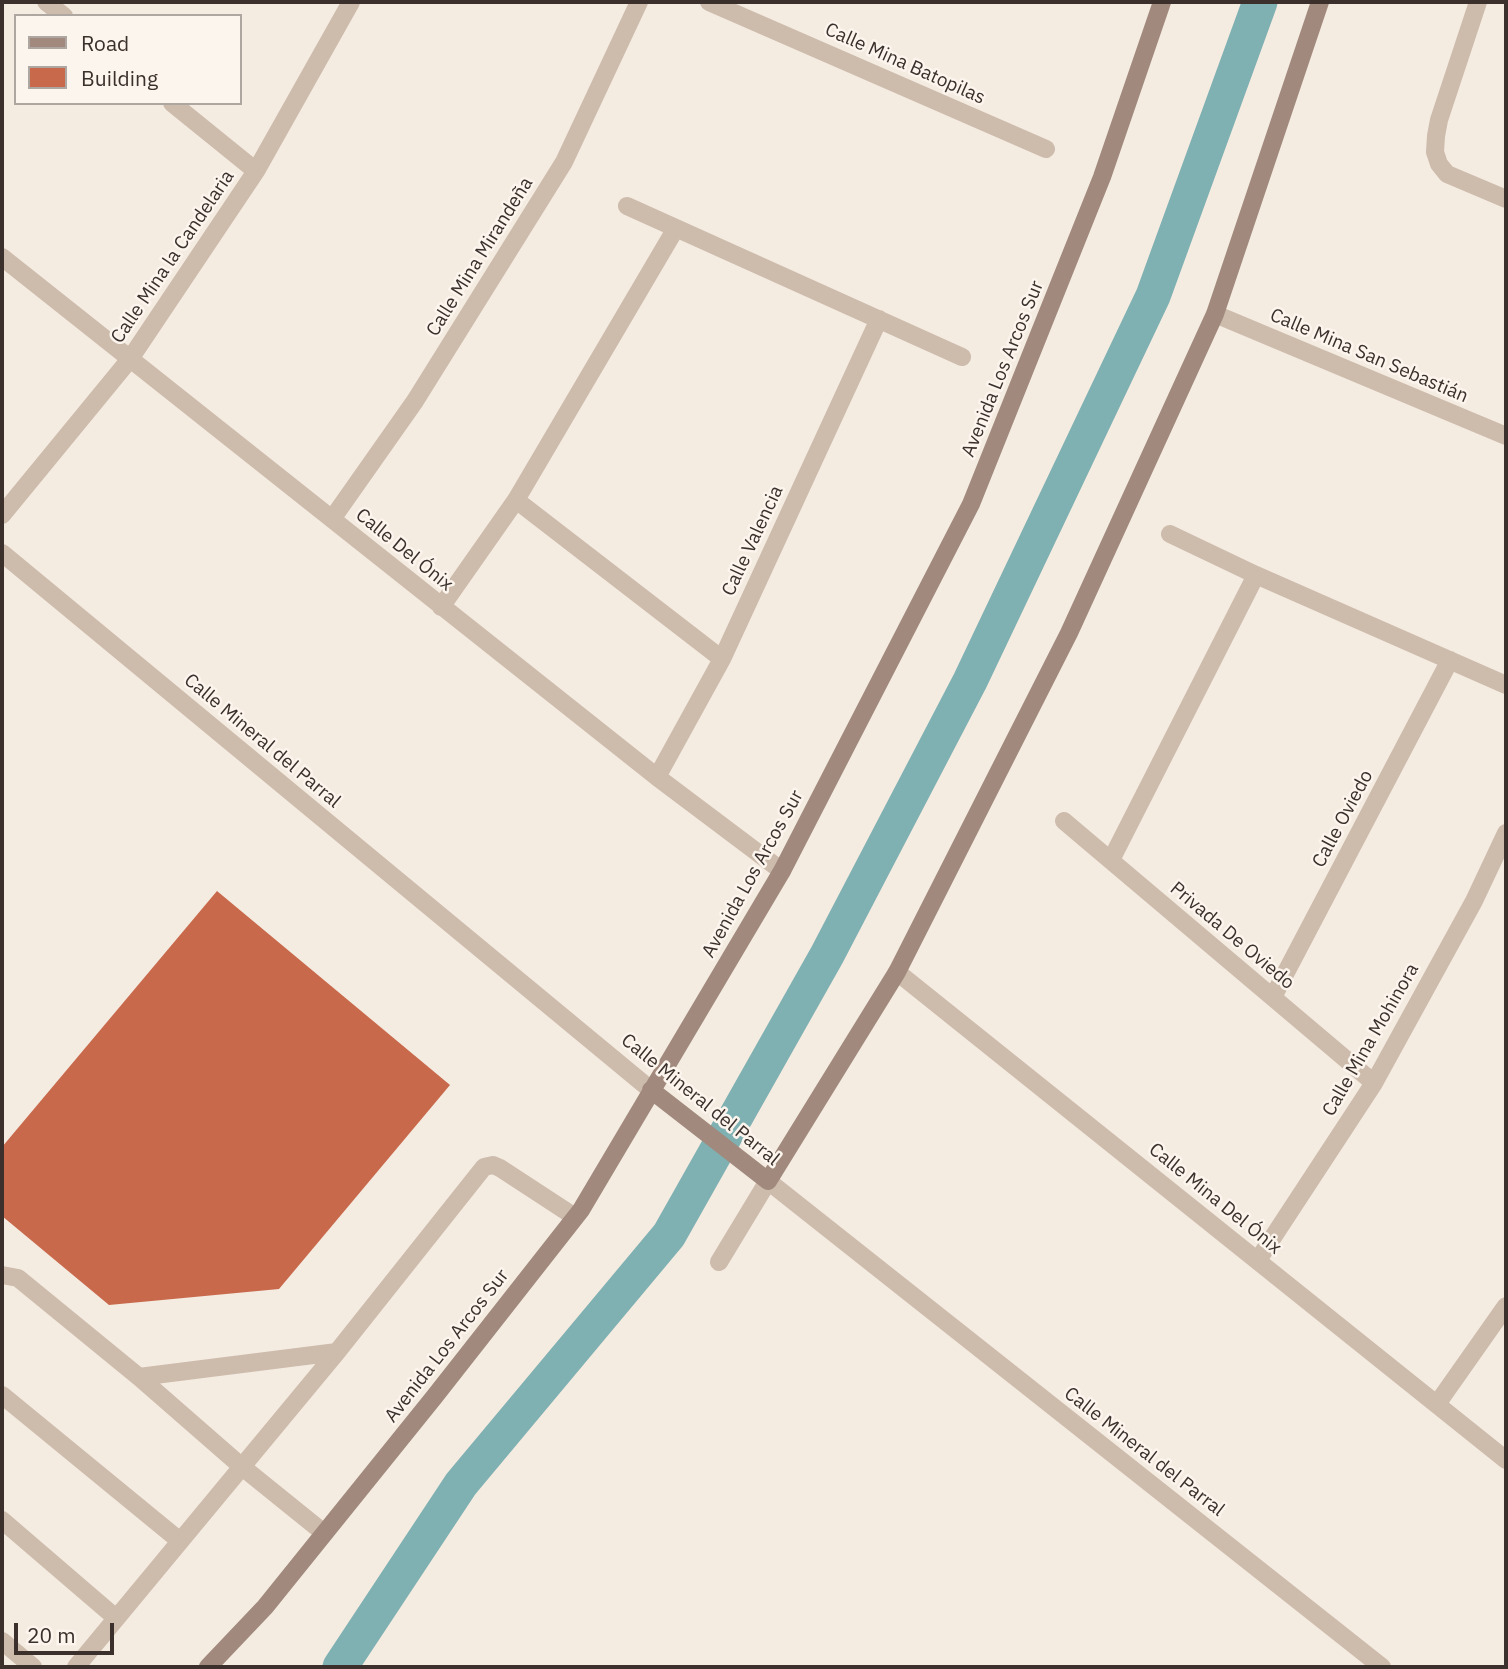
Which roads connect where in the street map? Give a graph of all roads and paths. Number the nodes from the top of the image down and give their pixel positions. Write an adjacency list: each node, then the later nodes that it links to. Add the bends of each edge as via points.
1 (46, 2): 8 (street)
2 (351, 2): 11 (street, Calle Mina la Candelaria)
3 (639, 2): 23 (street, Calle Mina Mirandeña, via 564,162 415,401)
4 (709, 2): 10 (street, Calle Mina Batopilas)
5 (1162, 2): 35 (street, Avenida Los Arcos Sur, via 1102,177 971,505)
6 (1321, 2): 16 (street)
7 (1478, 2): 12 (street, via 1439,120 1435,152 1447,174)
8 (61, 14)
9 (174, 105): 11 (street)
10 (1046, 149)
11 (256, 171): 19 (street, Calle Mina la Candelaria)
12 (1506, 199)
13 (627, 206): 14 (street)
14 (676, 228): 17 (street); 21 (street)
15 (2, 257): 19 (street, Calle Del Ónix)
16 (1215, 314): 20 (street, Calle Mina San Sebastián); 36 (street, via 1069,633)
17 (879, 319): 18 (street); 28 (street, Calle Valencia)
18 (962, 356)
19 (130, 359): 22 (street, Calle Mina la Candelaria); 23 (street, Calle Del Ónix)
20 (1506, 436)
21 (516, 500): 27 (street); 28 (street)
22 (2, 515)
23 (332, 519): 27 (street, Calle Del Ónix)
24 (1170, 534): 26 (street)
25 (2, 553): 39 (street, Calle Mineral del Parral)
26 (1256, 575): 29 (street); 34 (street)
27 (441, 607): 31 (street, Calle Del Ónix)
28 (722, 659): 31 (street, Calle Valencia)
29 (1450, 660): 30 (street); 37 (street, Calle Oviedo)
30 (1506, 685)
31 (657, 777): 35 (street, Calle Del Ónix)
32 (1064, 821): 34 (street, Privada De Oviedo)
33 (1506, 833): 38 (street, Calle Mina Mohinora)
34 (1111, 860): 37 (street, Privada De Oviedo)
35 (782, 871): 39 (street, Avenida Los Arcos Sur)
36 (897, 972): 40 (street); 42 (street, Calle Mina Del Ónix)
37 (1273, 997): 38 (street, Privada De Oviedo)
38 (1374, 1083): 42 (street, Calle Mina Mohinora)
39 (651, 1090): 40 (street, Calle Mineral del Parral); 41 (street, Avenida Los Arcos Sur)
40 (768, 1181): 43 (street); 60 (street, Calle Mineral del Parral)
41 (575, 1217): 46 (street, via 500,1168 484,1167); 53 (street, Avenida Los Arcos Sur)
42 (1258, 1260): 49 (street, Calle Mina Del Ónix)
43 (719, 1262)
44 (2, 1275): 47 (street, via 18,1278)
45 (1506, 1306): 49 (street)
46 (337, 1352): 47 (street); 51 (street)
47 (139, 1377): 51 (street)
48 (2, 1395): 54 (street)
49 (1437, 1404): 50 (street, Calle Mina Del Ónix)
50 (1506, 1460)
51 (241, 1466): 53 (street); 54 (street)
52 (2, 1520): 55 (street)
53 (324, 1533): 59 (street, Avenida Los Arcos Sur, via 265,1607)
54 (180, 1541): 55 (street)
55 (117, 1618): 58 (street)
56 (2, 1641): 57 (street)
57 (33, 1667)
58 (76, 1667)
59 (208, 1667)
60 (1382, 1667)

